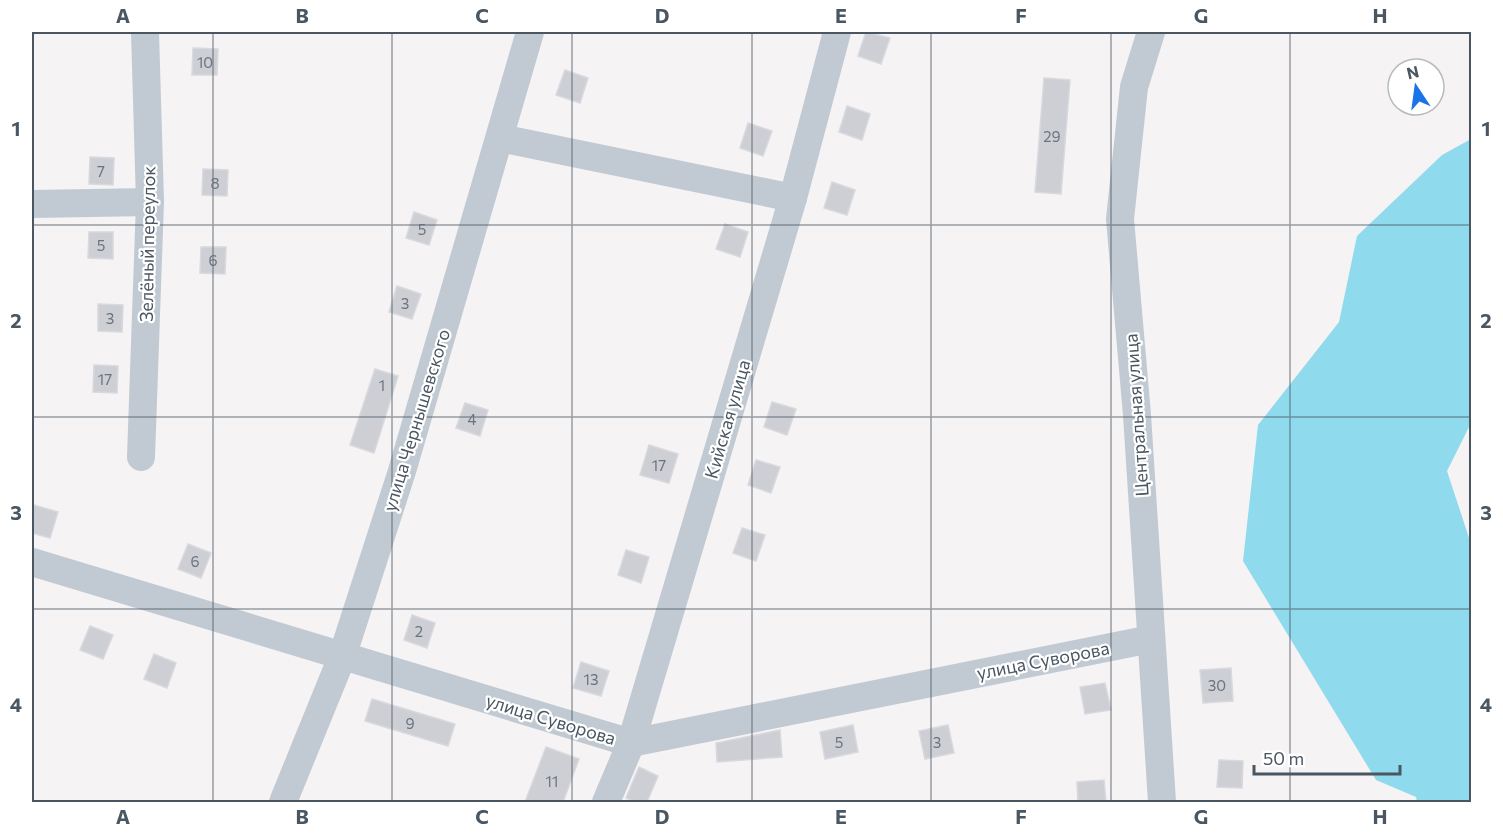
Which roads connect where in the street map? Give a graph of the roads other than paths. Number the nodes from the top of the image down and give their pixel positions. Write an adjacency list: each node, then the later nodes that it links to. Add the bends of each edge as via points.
1 (145, 32): 7 (street, Зелёный переулок)
2 (530, 32): 5 (street, улица Чернышевского)
3 (837, 32): 6 (street, Кийская улица)
4 (1151, 32): 11 (street, Центральная улица, via 1134,87 1120,219)
5 (500, 138): 6 (street); 12 (street, улица Чернышевского, via 402,471)
6 (793, 198): 13 (street, Кийская улица)
7 (150, 202): 8 (street); 9 (street, Зелёный переулок)
8 (32, 204)
9 (141, 458)
10 (32, 562): 12 (street, улица Суворова)
11 (1151, 639): 13 (street, улица Суворова); 16 (street, Центральная улица)
12 (342, 657): 13 (street, улица Суворова); 14 (street, улица Чернышевского)
13 (631, 743): 15 (street, Кийская улица)
14 (283, 802)
15 (606, 802)
16 (1162, 802)

